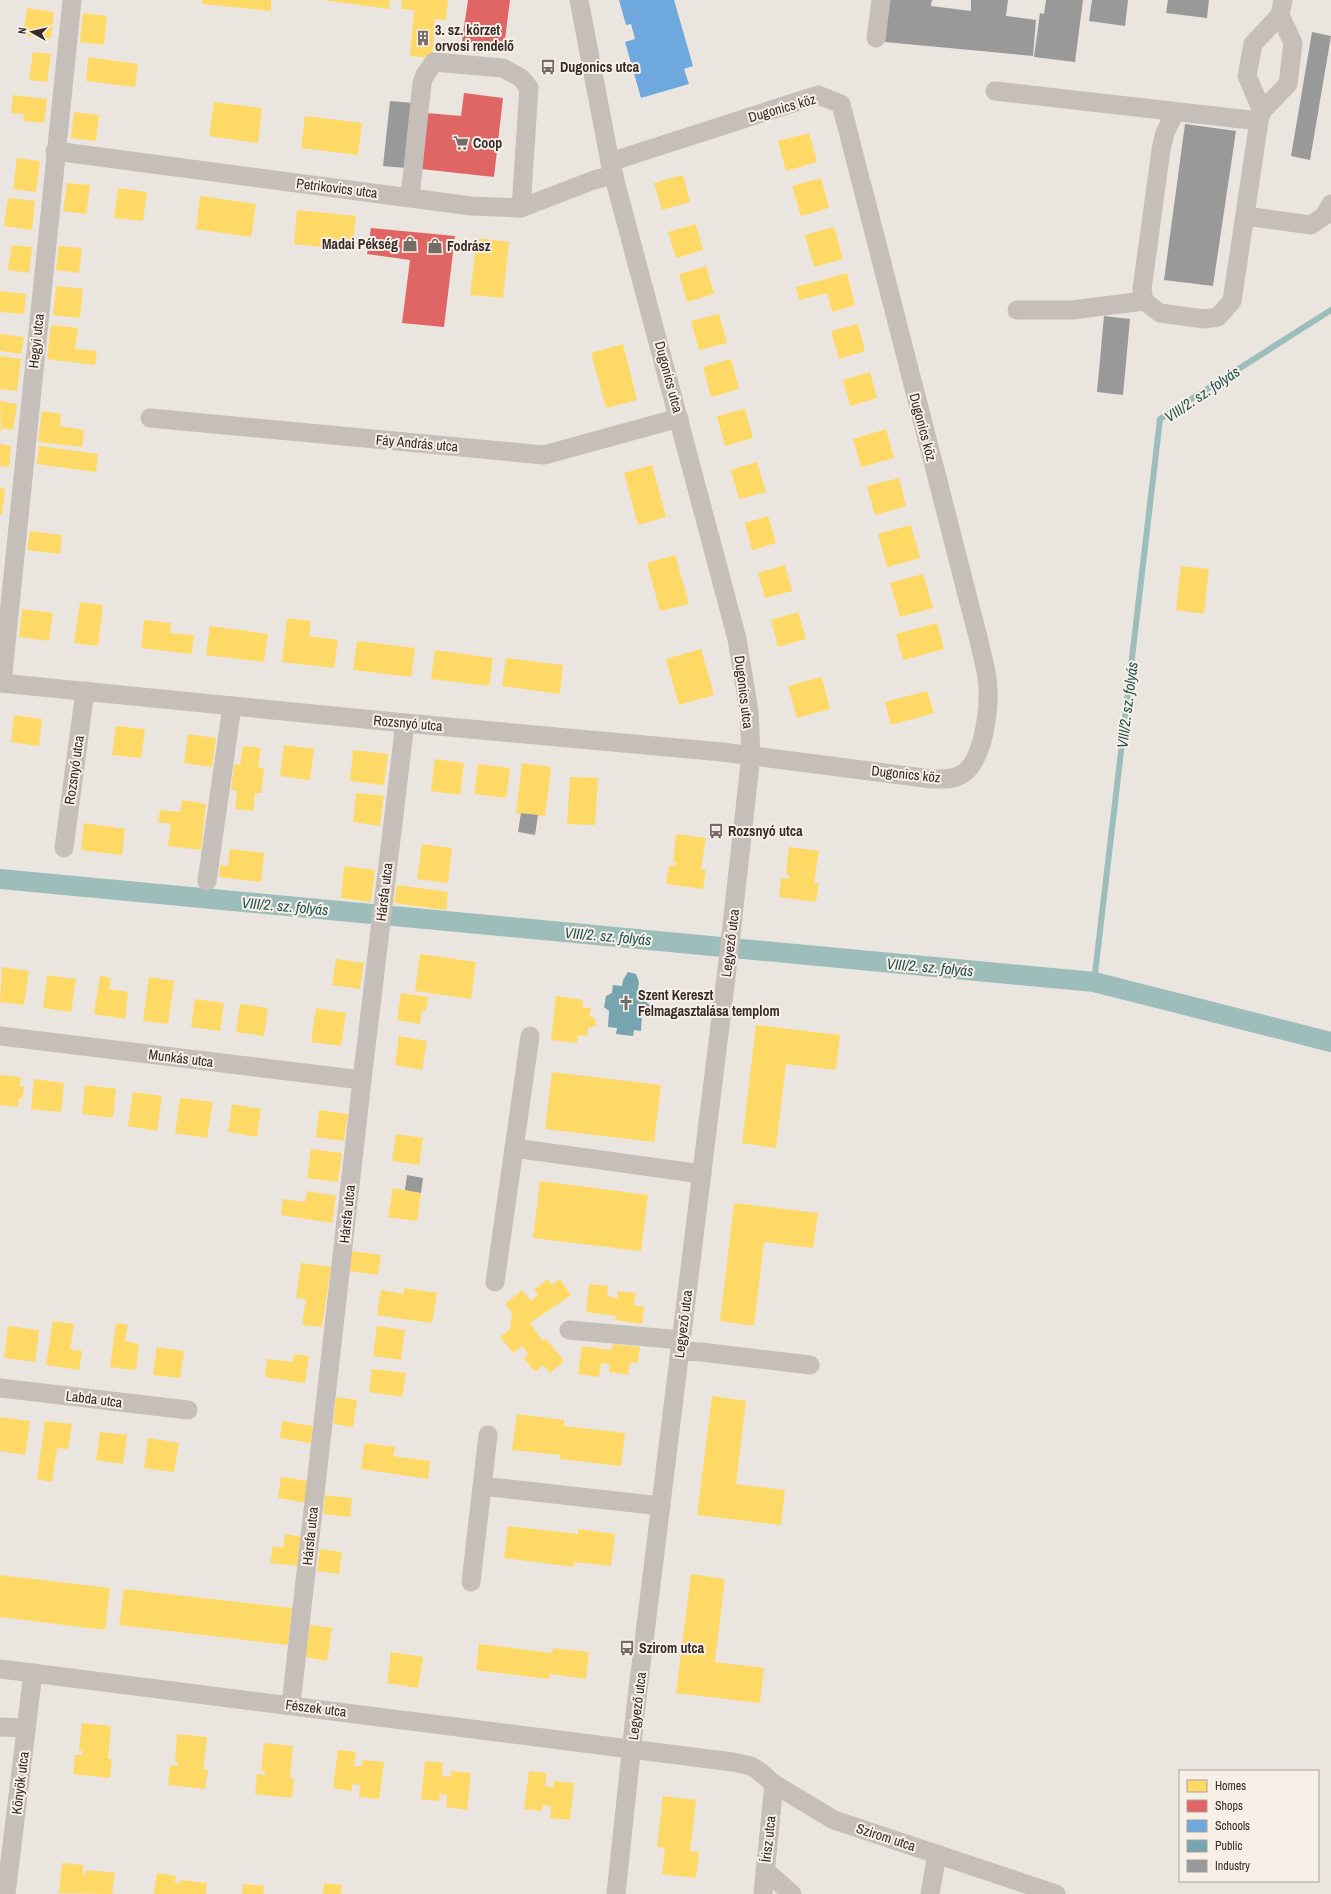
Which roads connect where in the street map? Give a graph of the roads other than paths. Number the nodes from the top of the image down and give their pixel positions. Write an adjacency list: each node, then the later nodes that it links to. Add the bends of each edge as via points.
1 (72, 0): 9 (street, Hegyi utca)
2 (579, 0): 10 (street, Dugonics utca)
3 (881, 0): 5 (street)
4 (1282, 7): 8 (street, via 1293,43 1288,84); 8 (street, via 1253,44 1247,76)
5 (876, 38)
6 (995, 91): 7 (street)
7 (1175, 112): 8 (street); 15 (street, via 1161,150 1142,290)
8 (1261, 116): 14 (street)
9 (55, 151): 11 (street, Petrikovics utca); 19 (street, Hegyi utca)
10 (612, 168): 13 (street, Petrikovics utca, via 594,180); 18 (street, Dugonics utca); 23 (street, Dugonics köz, via 818,95 841,104 979,641 988,688 987,708 977,756 962,775 950,779 932,779)
11 (410, 197): 13 (street, Petrikovics utca, via 471,206); 13 (street, via 422,83 434,62 503,68 521,78 530,88)
12 (1331, 204): 14 (street, via 1324,216 1311,224)
13 (520, 208)
14 (1245, 216): 15 (street, via 1232,301 1218,317 1204,319 1160,313)
15 (1144, 301): 16 (street, via 1072,310)
16 (1017, 310)
17 (150, 418): 18 (street, Fáy András utca, via 544,455)
18 (680, 418): 23 (street, Dugonics utca, via 737,639 749,712)
19 (1, 683): 20 (street, Rozsnyó utca)
20 (85, 691): 21 (street, Rozsnyó utca); 24 (street, Rozsnyó utca)
21 (232, 706): 22 (street, Rozsnyó utca); 25 (street)
22 (405, 723): 23 (street, Rozsnyó utca); 28 (street, Hársfa utca)
23 (751, 755): 30 (street, Legyező utca)
24 (64, 848)
25 (207, 881)
26 (0, 1036): 28 (street, Munkás utca)
27 (530, 1036): 29 (street)
28 (362, 1080): 43 (street, Hársfa utca)
29 (514, 1148): 30 (street); 31 (street)
30 (702, 1174): 33 (street, Legyező utca)
31 (496, 1282)
32 (569, 1330): 33 (street)
33 (681, 1346): 34 (street, via 701,1352); 39 (street, Legyező utca)
34 (810, 1365)
35 (0, 1388): 36 (street, Labda utca)
36 (188, 1410)
37 (488, 1435): 38 (street)
38 (482, 1486): 39 (street); 40 (street)
39 (661, 1506): 46 (street, Legyező utca)
40 (471, 1582)
41 (0, 1669): 42 (street, Fészek utca)
42 (33, 1673): 43 (street, Fészek utca); 45 (street, Könyök utca)
43 (291, 1704): 46 (street, Fészek utca)
44 (0, 1727): 45 (street)
45 (26, 1728): 50 (street, Könyök utca)
46 (631, 1749): 47 (street, Szirom utca, via 751,1766 760,1770); 51 (street, Legyező utca)
47 (774, 1784): 48 (street, Szirom utca, via 834,1820); 49 (street, Írisz utca)
48 (936, 1854): 54 (street); 55 (street, Szirom utca)
49 (765, 1870): 52 (street, Írisz utca); 53 (street)
50 (6, 1894)
51 (616, 1894)
52 (763, 1894)
53 (792, 1894)
54 (930, 1894)
55 (1056, 1894)

